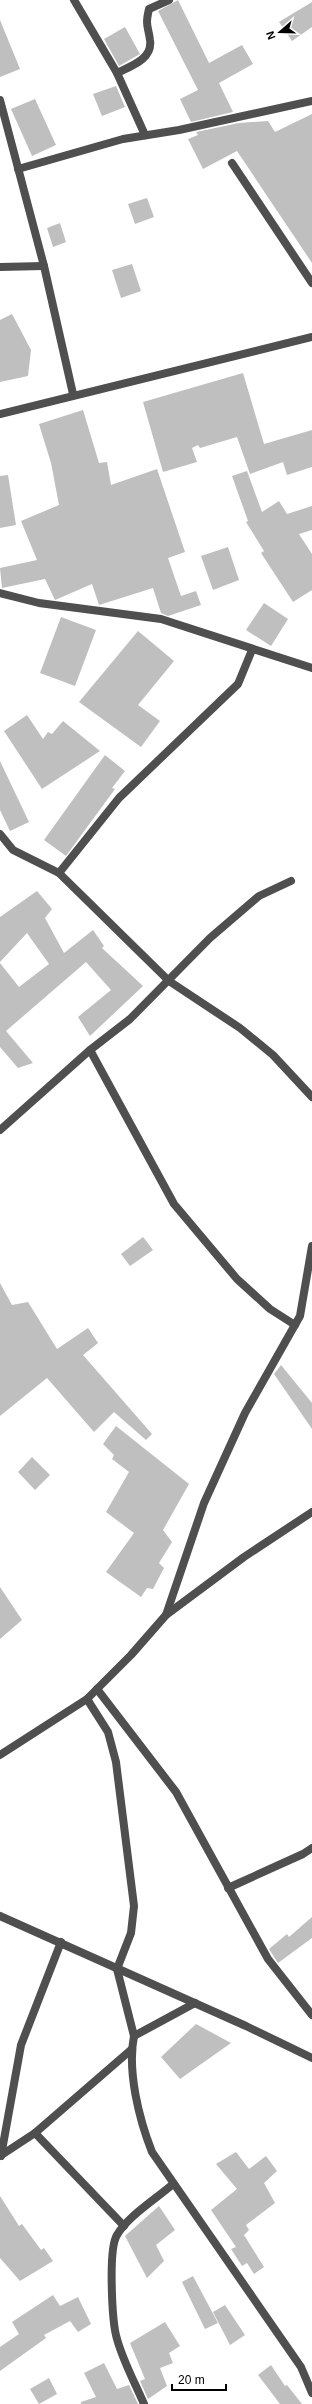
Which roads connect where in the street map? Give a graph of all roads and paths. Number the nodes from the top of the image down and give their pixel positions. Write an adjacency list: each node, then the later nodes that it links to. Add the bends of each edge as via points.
1 (74, 0): 3 (street)
2 (169, 0): 3 (street, via 149,9 145,24 151,41 150,52)
3 (117, 73): 6 (street)
4 (0, 100): 8 (street)
5 (312, 101): 6 (street)
6 (145, 135): 8 (street)
7 (232, 163): 11 (street)
8 (18, 169): 9 (street)
9 (44, 266): 10 (street); 13 (street)
10 (0, 267)
11 (312, 283)
12 (312, 337): 13 (street)
13 (73, 394): 14 (street)
14 (0, 414)
15 (0, 593): 16 (street, via 39,603 161,619)
16 (252, 650): 17 (street); 19 (street, via 238,684 119,798)
17 (312, 668)
18 (0, 834): 19 (street, via 13,850)
19 (59, 873): 21 (street)
20 (291, 881): 21 (street, via 259,896 210,938)
21 (169, 981): 22 (street, via 130,1019); 23 (street, via 245,1033 273,1056)
22 (90, 1050): 24 (street); 26 (street, via 174,1204 237,1279 270,1309)
23 (312, 1097)
24 (0, 1130)
25 (312, 1246): 26 (street, via 300,1316)
26 (295, 1325): 28 (street, via 245,1413 204,1503)
27 (312, 1512): 28 (street, via 244,1557)
28 (166, 1615): 29 (street)
29 (97, 1689): 30 (street); 33 (street, via 176,1792)
30 (87, 1699): 31 (street); 36 (street, via 108,1732 116,1762 134,1906 131,1933)
31 (0, 1755)
32 (312, 1848): 33 (street)
33 (228, 1888): 38 (street, via 268,1959)
34 (0, 1916): 35 (street)
35 (61, 1942): 36 (street); 43 (street, via 21,2045)
36 (117, 1969): 37 (street); 39 (street)
37 (195, 2003): 39 (street); 41 (street)
38 (312, 2015)
39 (134, 2036): 40 (street)
40 (132, 2049): 42 (street); 44 (street, via 142,2126 152,2152)
41 (312, 2058)
42 (35, 2133): 43 (street); 45 (street)
43 (0, 2156)
44 (173, 2184): 45 (street); 46 (street, via 301,2367)
45 (124, 2226): 47 (street, via 116,2236 112,2255 113,2319 116,2338)
46 (312, 2393)
47 (144, 2404)

